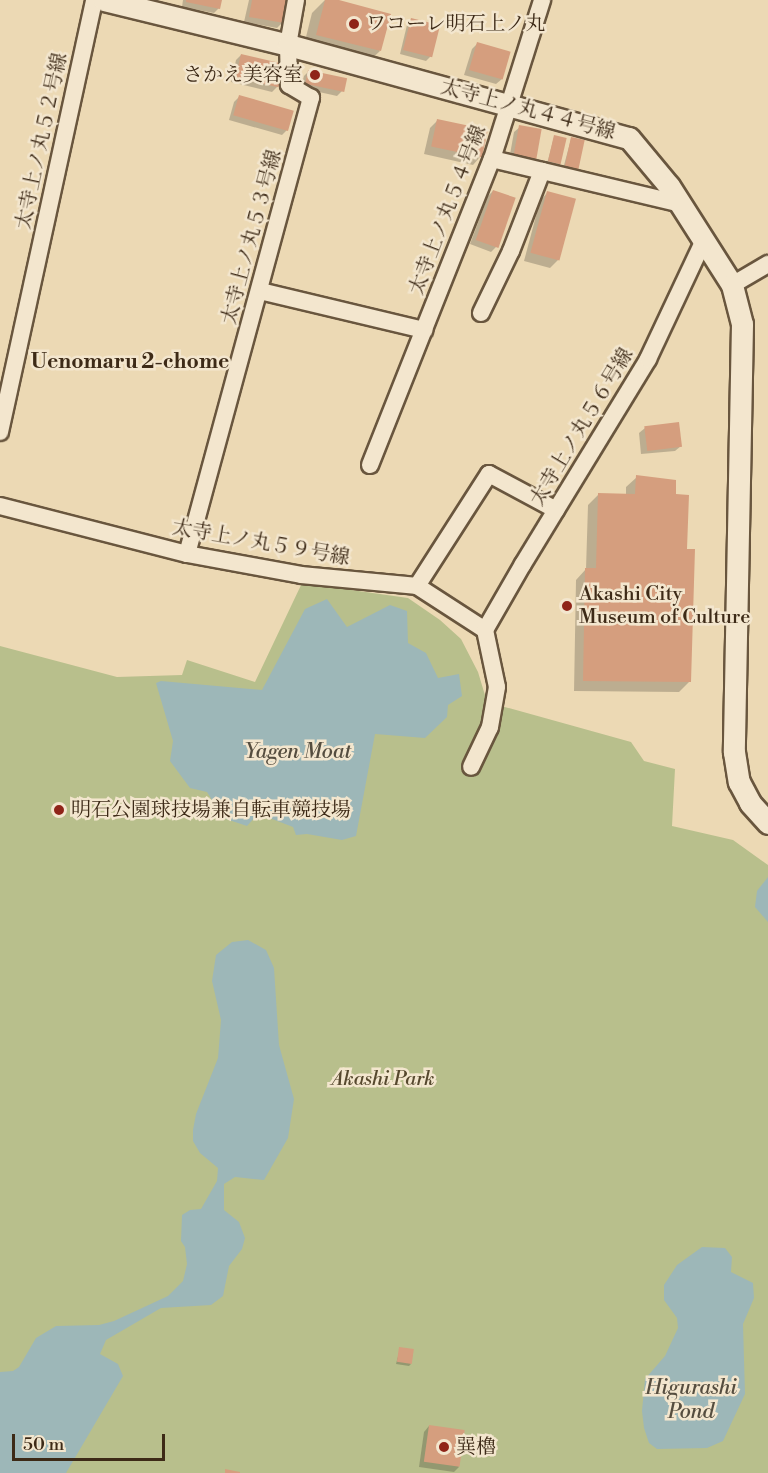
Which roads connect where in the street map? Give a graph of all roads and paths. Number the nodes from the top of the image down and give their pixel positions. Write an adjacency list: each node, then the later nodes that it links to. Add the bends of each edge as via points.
1 (94, 0): 16 (street, 太寺上ノ丸５２号線)
2 (104, 0): 5 (street, 太寺上ノ丸４４号線)
3 (296, 0): 5 (street)
4 (542, 0): 6 (street, 太寺上ノ丸５４号線)
5 (288, 45): 6 (street, 太寺上ノ丸４４号線); 13 (street, 太寺上ノ丸５３号線, via 289,84 311,98)
6 (511, 105): 7 (street, 太寺上ノ丸５４号線); 9 (street, 太寺上ノ丸４４号線, via 628,138)
7 (492, 159): 8 (street); 15 (street, 太寺上ノ丸５４号線)
8 (542, 171): 9 (street); 14 (street, via 511,251)
9 (681, 204): 10 (street, 太寺上ノ丸４４号線)
10 (704, 240): 12 (street, 太寺上ノ丸４４号線); 20 (street, 太寺上ノ丸５６号線, via 648,360)
11 (768, 264): 12 (street)
12 (732, 285): 25 (street, 太寺上ノ丸４４号線, via 742,324 734,752 739,782 750,803)
13 (260, 291): 15 (street); 21 (street, 太寺上ノ丸５３号線)
14 (481, 313)
15 (424, 330): 18 (street, 太寺上ノ丸５４号線)
16 (4, 391): 17 (street, 太寺上ノ丸５２号線)
17 (0, 432)
18 (370, 465)
19 (0, 506): 21 (street, 太寺上ノ丸５９号線)
20 (556, 510): 22 (street, via 489,474); 23 (street, 太寺上ノ丸５６号線)
21 (187, 554): 22 (street, 太寺上ノ丸５９号線, via 301,575)
22 (417, 586): 23 (street, 太寺上ノ丸５９号線)
23 (485, 630): 24 (street, via 497,687 490,727)
24 (471, 767)
25 (768, 823)

